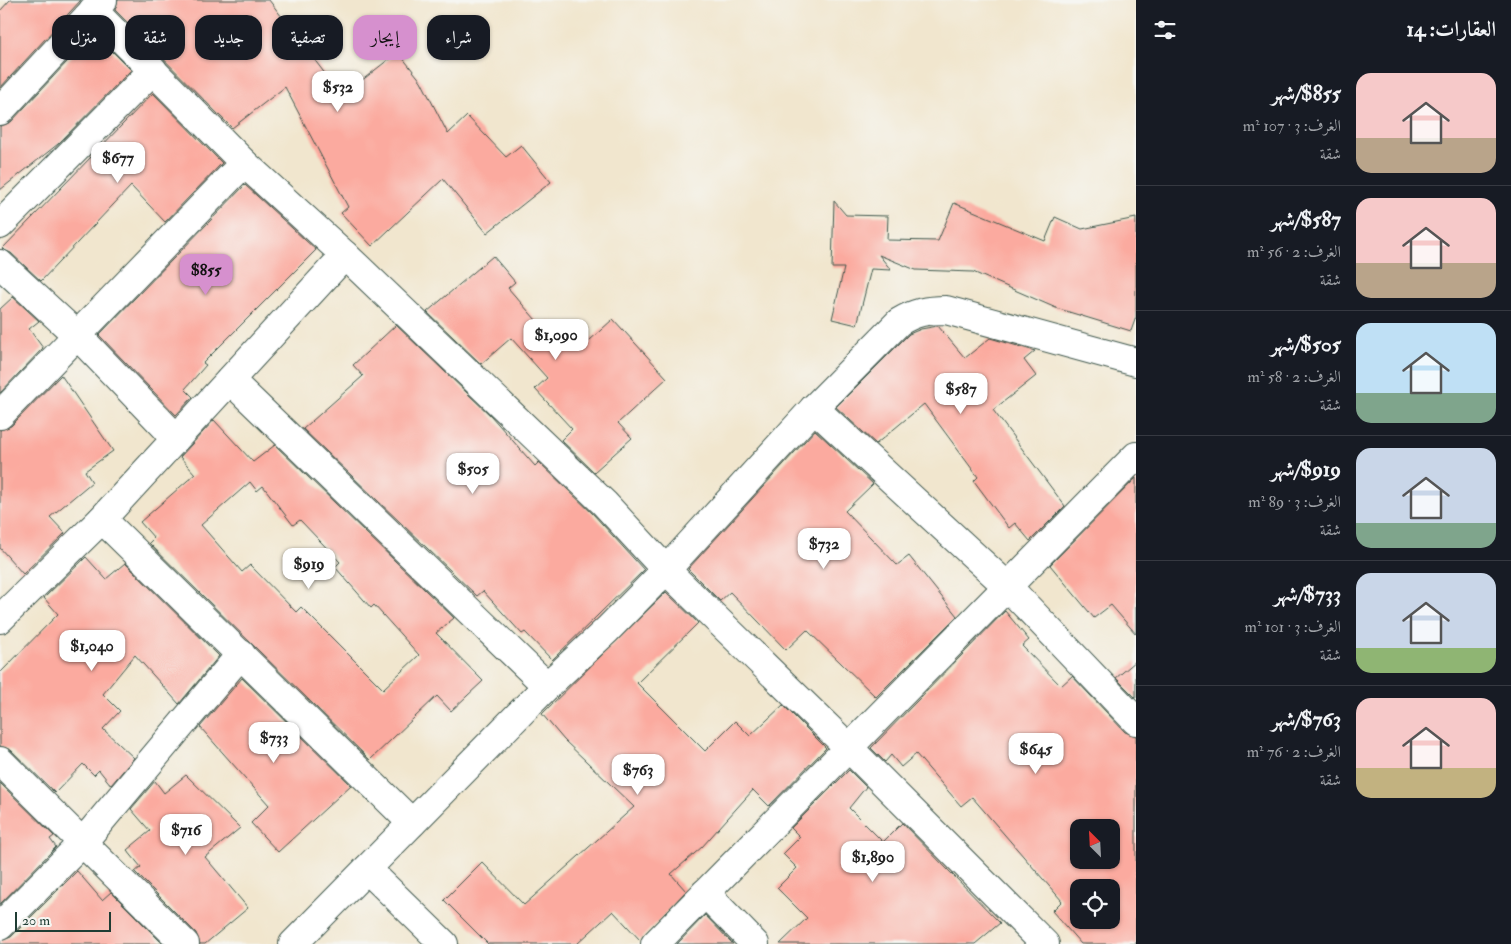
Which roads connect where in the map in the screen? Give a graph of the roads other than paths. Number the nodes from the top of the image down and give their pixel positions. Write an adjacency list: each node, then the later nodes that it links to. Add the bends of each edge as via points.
1 (98, 5): 2 (street); 3 (street)
2 (153, 70): 4 (street); 5 (street)
3 (0, 111)
4 (244, 163): 6 (street); 8 (street)
5 (0, 225)
6 (346, 255): 10 (street); 16 (street, via 604,503)
7 (0, 264): 8 (street)
8 (78, 336): 12 (street); 13 (street)
9 (1136, 362): 11 (street, via 946,310 928,310 899,322)
10 (230, 380): 13 (street); 20 (street)
11 (814, 408): 16 (street); 17 (street)
12 (0, 415)
13 (176, 438): 15 (street)
14 (1136, 456): 17 (street)
15 (102, 519): 18 (street); 19 (street)
16 (666, 570): 20 (street); 22 (street)
17 (1008, 588): 21 (street); 22 (street)
18 (0, 619)
19 (241, 654): 24 (street); 25 (street)
20 (547, 686): 24 (street)
21 (1136, 721)
22 (848, 747): 27 (street); 29 (street)
23 (0, 761): 25 (street)
24 (412, 823): 26 (street)
25 (82, 842): 28 (street); 30 (street)
26 (367, 869): 31 (street); 32 (street)
27 (705, 893): 33 (street); 34 (street)
28 (0, 926)
29 (1030, 939)
30 (185, 944)
31 (293, 944)
32 (444, 944)
33 (655, 944)
34 (755, 944)

